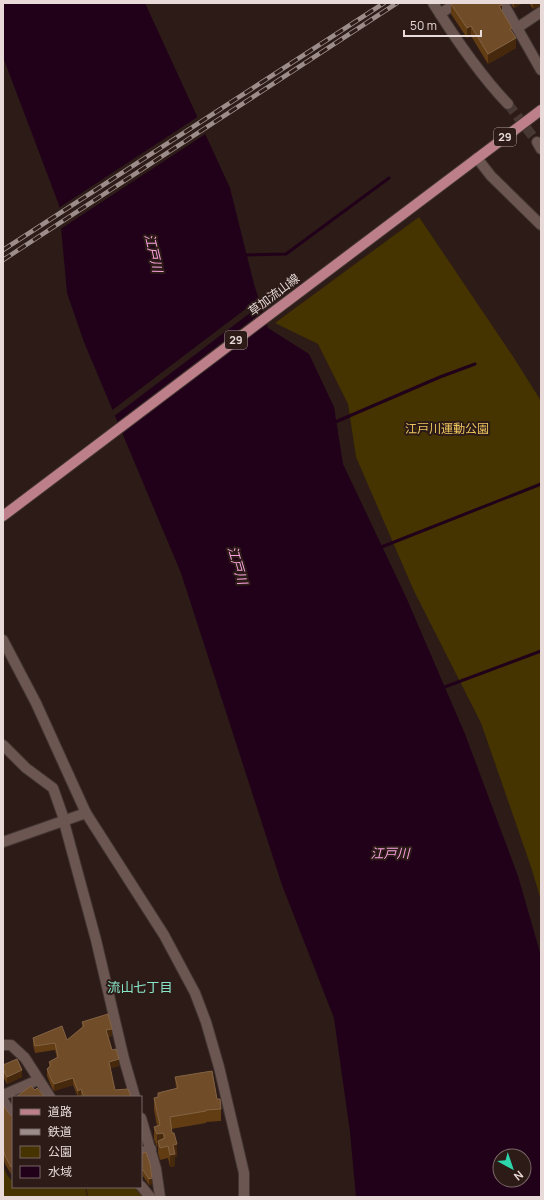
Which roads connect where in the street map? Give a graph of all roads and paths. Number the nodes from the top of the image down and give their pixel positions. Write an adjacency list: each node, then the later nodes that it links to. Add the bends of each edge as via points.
1 (433, 3): 5 (street)
2 (456, 3): 5 (street)
3 (502, 3): 6 (street)
4 (541, 12): 6 (street)
5 (440, 14): 8 (street, via 495,91)
6 (517, 28): 7 (street)
7 (541, 70)
8 (508, 104)
9 (541, 110): 10 (main road, 草加流山線 / 29)
10 (473, 161): 11 (street); 12 (main road, 草加流山線 / 29)
11 (541, 225)
12 (3, 516)
13 (3, 640): 15 (street, via 36,703)
14 (3, 745): 16 (street, via 26,768 53,788)
15 (86, 814): 16 (street); 30 (street, via 164,934 195,993 219,1067 244,1173)
16 (65, 822): 17 (street); 22 (street)
17 (3, 842)
18 (3, 1045): 19 (street, via 11,1045 18,1051)
19 (38, 1080): 20 (street); 21 (street)
20 (3, 1095)
21 (49, 1096)
22 (135, 1096)
23 (3, 1100): 24 (street)
24 (12, 1115)
25 (142, 1125): 26 (street)
26 (146, 1151): 29 (street, via 156,1169)
27 (142, 1187): 28 (street)
28 (150, 1197)
29 (160, 1197)
30 (244, 1197)

